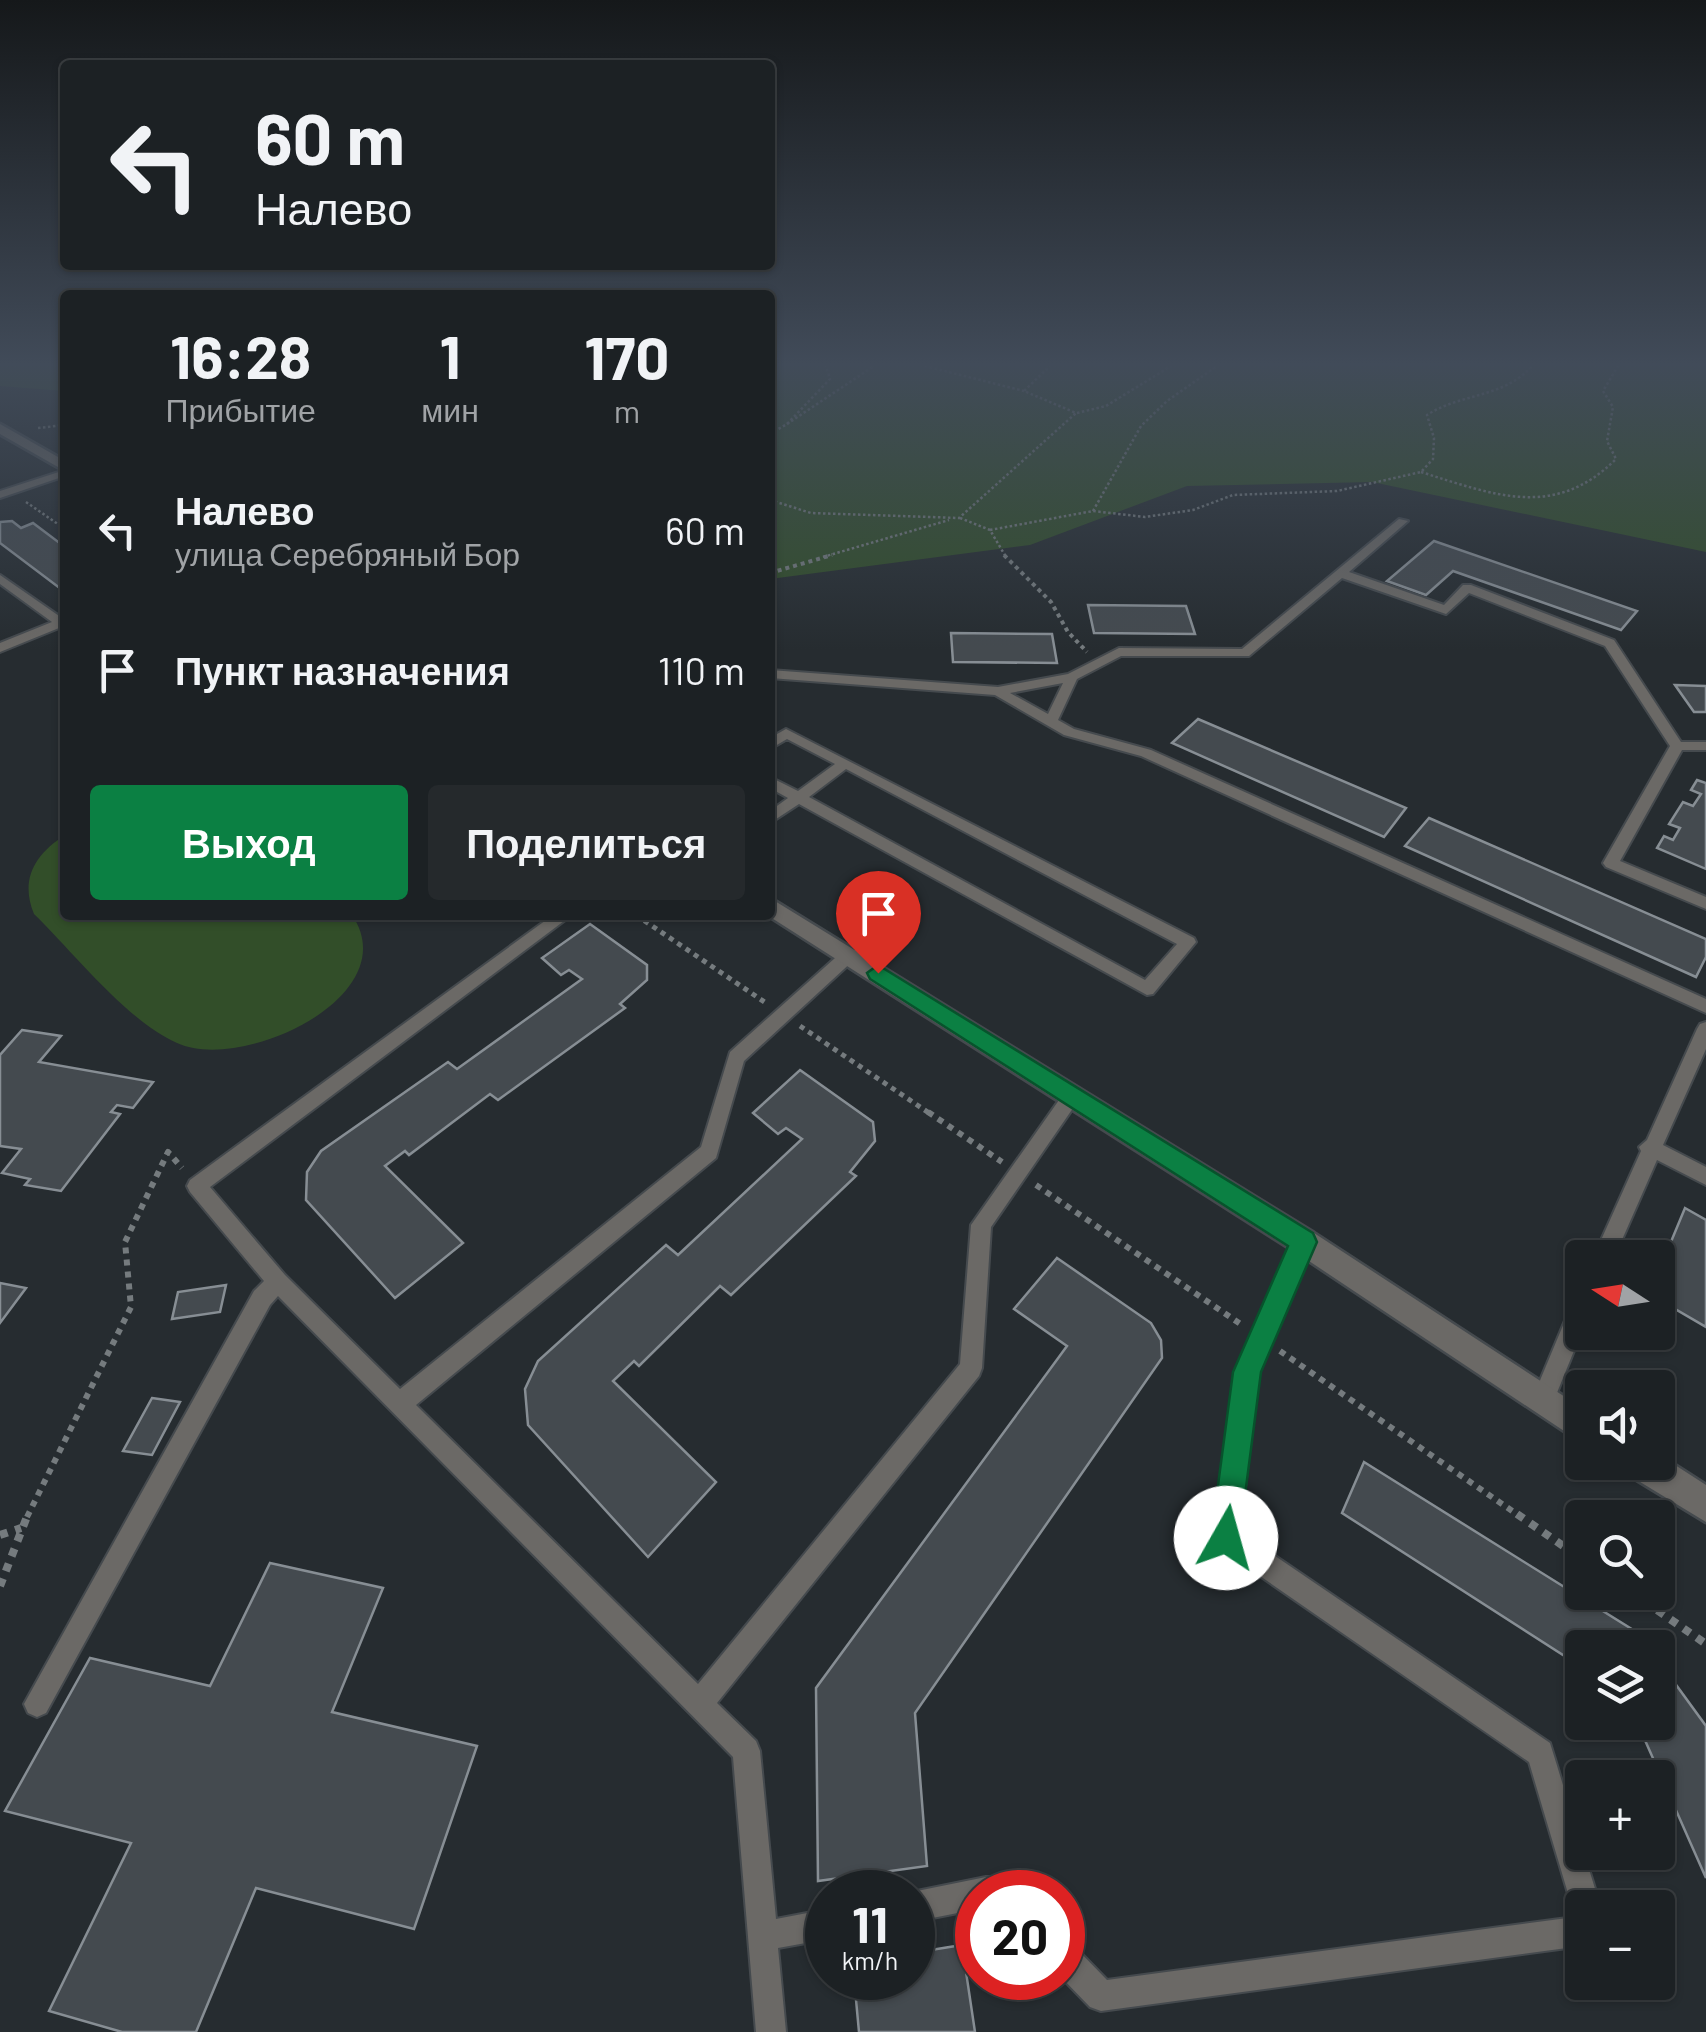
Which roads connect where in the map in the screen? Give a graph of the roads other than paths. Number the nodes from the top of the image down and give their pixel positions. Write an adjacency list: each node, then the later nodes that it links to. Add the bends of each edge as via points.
1 (60, 472): 2 (lane)
2 (5, 493)
3 (1403, 520): 4 (lane)
4 (1343, 574): 10 (lane, via 1245,653 1119,652); 14 (lane, via 1446,610 1467,588 1610,643)
5 (0, 579): 6 (lane)
6 (60, 620)
7 (60, 625): 8 (lane)
8 (0, 648)
9 (775, 674): 11 (lane)
10 (1072, 677): 11 (lane); 12 (lane)
11 (998, 691): 12 (lane)
12 (1051, 721): 24 (lane, via 1146,754)
13 (775, 741): 16 (lane, via 786,733)
14 (1676, 746): 15 (lane); 20 (lane, via 1611,862)
15 (1706, 746)
16 (845, 762): 18 (lane); 18 (lane, via 1188,942 1147,989)
17 (775, 785): 18 (lane)
18 (800, 798): 19 (lane)
19 (775, 815)
20 (1706, 903)
21 (775, 909): 23 (street)
22 (557, 920): 31 (lane, via 197,1186)
23 (850, 954): 26 (street); 34 (lane, via 736,1057 709,1152)
24 (1706, 1006)
25 (1706, 1029): 27 (lane)
26 (1070, 1098): 30 (street); 38 (lane, via 981,1226 971,1368)
27 (1649, 1148): 28 (lane); 29 (lane)
28 (1706, 1177)
29 (1611, 1240)
30 (1304, 1242): 33 (street); 40 (lane, via 1247,1372 1226,1538 1540,1753)
31 (278, 1282): 34 (lane); 39 (lane, via 262,1298)
32 (1565, 1347): 33 (lane)
33 (1542, 1402): 35 (street)
34 (400, 1404): 38 (lane)
35 (1565, 1416)
36 (1667, 1480): 37 (street)
37 (1706, 1505)
38 (700, 1703): 43 (lane, via 746,1751)
39 (37, 1704)
40 (1581, 1890)
41 (805, 1928): 43 (lane)
42 (1565, 1934): 44 (lane, via 1101,1996)
43 (762, 1936): 45 (lane)
44 (1085, 1980)
45 (771, 2032)

